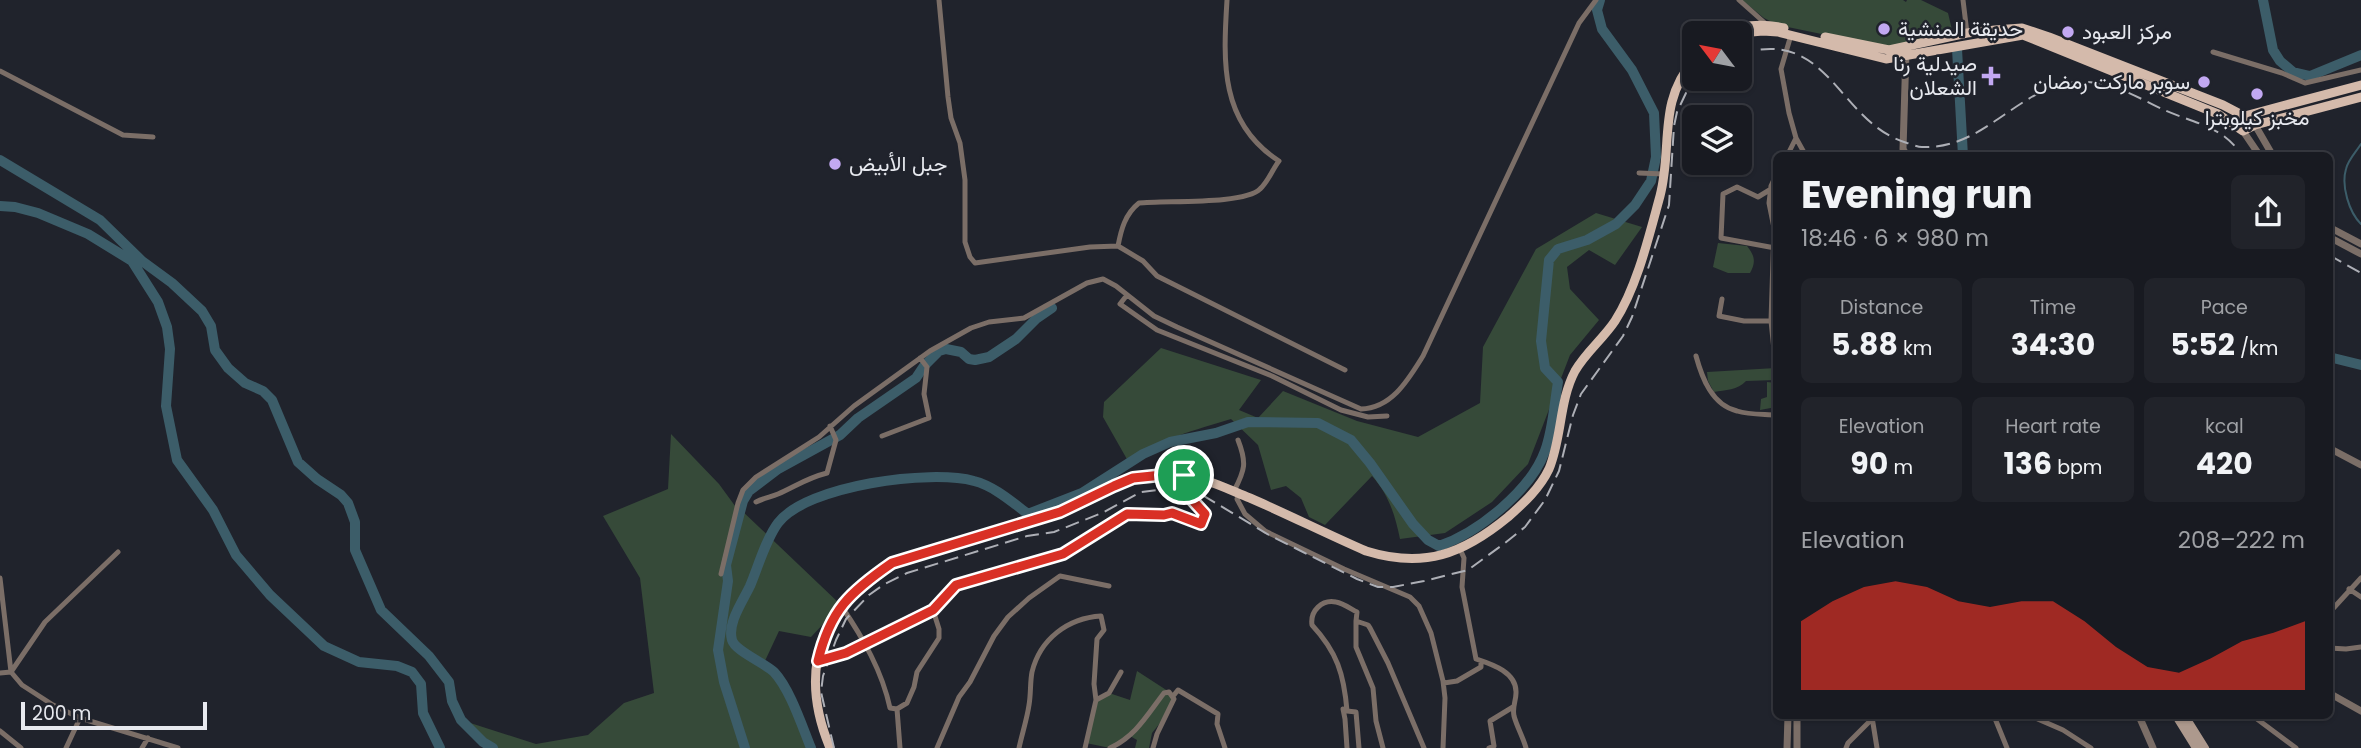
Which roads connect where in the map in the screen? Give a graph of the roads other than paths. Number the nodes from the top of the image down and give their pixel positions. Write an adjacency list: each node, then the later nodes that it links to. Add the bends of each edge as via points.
1 (939, 0): 38 (street, via 951,118 965,180 965,242 970,257 975,263)
2 (1227, 0): 38 (street, via 1227,59 1235,112 1247,133 1279,161 1260,190 1247,195 1139,203 1129,212)
3 (1597, 0): 42 (street, via 1571,39 1423,356 1386,402 1361,409)
4 (1739, 0): 6 (street)
5 (1964, 0): 9 (street)
6 (1766, 24): 7 (main road); 11 (main road)
7 (1752, 25)
8 (1752, 32): 10 (main road)
9 (1967, 33): 11 (main road); 18 (main road, via 2022,28)
10 (1791, 34): 11 (main road, via 1886,59); 23 (street, via 1781,69)
11 (1906, 52): 19 (main road, via 2023,35); 26 (street)
12 (2213, 52): 13 (street, via 2305,83)
13 (2361, 70)
14 (0, 71): 22 (street, via 123,135)
15 (1682, 76): 30 (main road, via 1668,113)
16 (2361, 85): 18 (main road)
17 (2361, 97): 20 (main road)
18 (2244, 116): 19 (main road); 20 (main road)
19 (2232, 123): 21 (main road)
20 (2255, 125): 21 (main road); 28 (street)
21 (2243, 131): 27 (street)
22 (153, 137)
23 (1796, 138): 24 (street); 25 (street)
24 (1789, 152)
25 (1804, 152)
26 (1905, 152)
27 (2257, 152)
28 (2271, 152)
29 (1639, 173): 30 (street)
30 (1662, 174): 59 (main road, via 1653,219 1621,311 1572,378 1548,470 1520,506 1480,539)
31 (1773, 183): 33 (street)
32 (1773, 188): 33 (street)
33 (1770, 191): 34 (street); 39 (street, via 1759,197 1737,187 1723,194 1721,238)
34 (1773, 223)
35 (2333, 229): 37 (street)
36 (2333, 239): 40 (street)
37 (2361, 244)
38 (1118, 246): 48 (street, via 1157,276)
39 (1773, 248)
40 (2361, 254)
41 (1773, 272): 44 (street)
42 (1124, 299): 47 (street, via 1116,286 1102,279 1087,283 1024,318 971,328); 50 (street, via 1120,304 1157,330 1272,376 1341,410)
43 (1722, 299): 44 (street, via 1719,316)
44 (1771, 321): 45 (street)
45 (1773, 340)
46 (1696, 356): 49 (street, via 1708,388 1720,402 1736,411)
47 (923, 362): 51 (street, via 854,406); 52 (street, via 929,418)
48 (1345, 370)
49 (1773, 415)
50 (1387, 416)
51 (832, 429): 58 (street, via 836,440 827,473); 61 (street, via 743,490)
52 (882, 436)
53 (1238, 440): 57 (street, via 1245,457)
54 (2333, 450): 55 (street)
55 (2361, 465)
56 (1184, 475): 57 (main road); 67 (main road, via 1133,478 1060,512 892,563); 69 (street, via 1185,492 1205,514 1201,524 1172,513 1127,514 1063,554 956,585)
57 (1236, 492): 59 (main road, via 1366,551 1392,558 1416,560); 79 (street, via 1245,514 1265,531 1410,597 1419,606)
58 (756, 502)
59 (1460, 549): 75 (street, via 1467,615 1476,659)
60 (118, 552): 76 (street, via 45,622)
61 (721, 574)
62 (0, 578): 76 (street)
63 (2361, 578): 65 (street)
64 (1109, 586): 107 (street, via 1060,576 1008,617 959,697)
65 (2349, 589): 66 (street); 68 (street)
66 (2361, 597)
67 (841, 605): 71 (street); 74 (main road, via 827,629)
68 (2333, 607)
69 (933, 610): 71 (street); 84 (street, via 939,638 916,672 907,703)
70 (1356, 621): 85 (street, via 1357,612 1335,601 1322,603 1311,619 1339,664); 115 (street, via 1356,647 1373,688); 116 (street, via 1370,628)
71 (864, 643): 74 (street); 84 (street, via 890,708)
72 (2361, 647): 73 (street)
73 (2333, 648)
74 (818, 661): 105 (main road, via 816,706)
75 (1482, 661): 79 (street, via 1481,667 1457,681); 83 (street, via 1498,667 1514,684)
76 (11, 672): 78 (street); 87 (street, via 22,685)
77 (1121, 672): 82 (street, via 1108,693)
78 (0, 673)
79 (1444, 683): 117 (street)
80 (1174, 695): 110 (street, via 1164,693 1130,736); 111 (street); 112 (street, via 1178,690 1218,714)
81 (2333, 695): 86 (street)
82 (1096, 700): 108 (street, via 1097,639 1104,630 1101,617 1062,628 1046,644 1032,674); 109 (street)
83 (1513, 707): 118 (street, via 1490,721 1494,746); 119 (street)
84 (897, 709): 106 (street)
85 (1347, 711): 113 (street, via 1342,709); 114 (street, via 1356,712)
86 (2361, 711)
87 (80, 718): 99 (street); 102 (street)
88 (1788, 719): 120 (street)
89 (1797, 719): 121 (street)
90 (1870, 719): 122 (street)
91 (1872, 719): 123 (street)
92 (1995, 719): 124 (street)
93 (2038, 719): 125 (street)
94 (2140, 719): 126 (street)
95 (2178, 719): 127 (main road)
96 (2187, 719): 128 (main road)
97 (2257, 719): 100 (street)
98 (0, 731): 101 (street)
99 (148, 738): 103 (street); 104 (street)
100 (2284, 739): 129 (street); 130 (street)
101 (21, 748)
102 (66, 748)
103 (142, 748)
104 (178, 748)
105 (830, 748)
106 (900, 748)
107 (937, 748)
108 (1019, 748)
109 (1086, 748)
110 (1110, 748)
111 (1153, 748)
112 (1225, 748)
113 (1347, 748)
114 (1359, 748)
115 (1383, 748)
116 (1424, 748)
117 (1443, 748)
118 (1489, 748)
119 (1526, 748)
120 (1787, 748)
121 (1797, 748)
122 (1846, 748)
123 (1877, 748)
124 (2007, 748)
125 (2091, 748)
126 (2153, 748)
127 (2196, 748)
128 (2205, 748)
129 (2288, 748)
130 (2296, 748)

